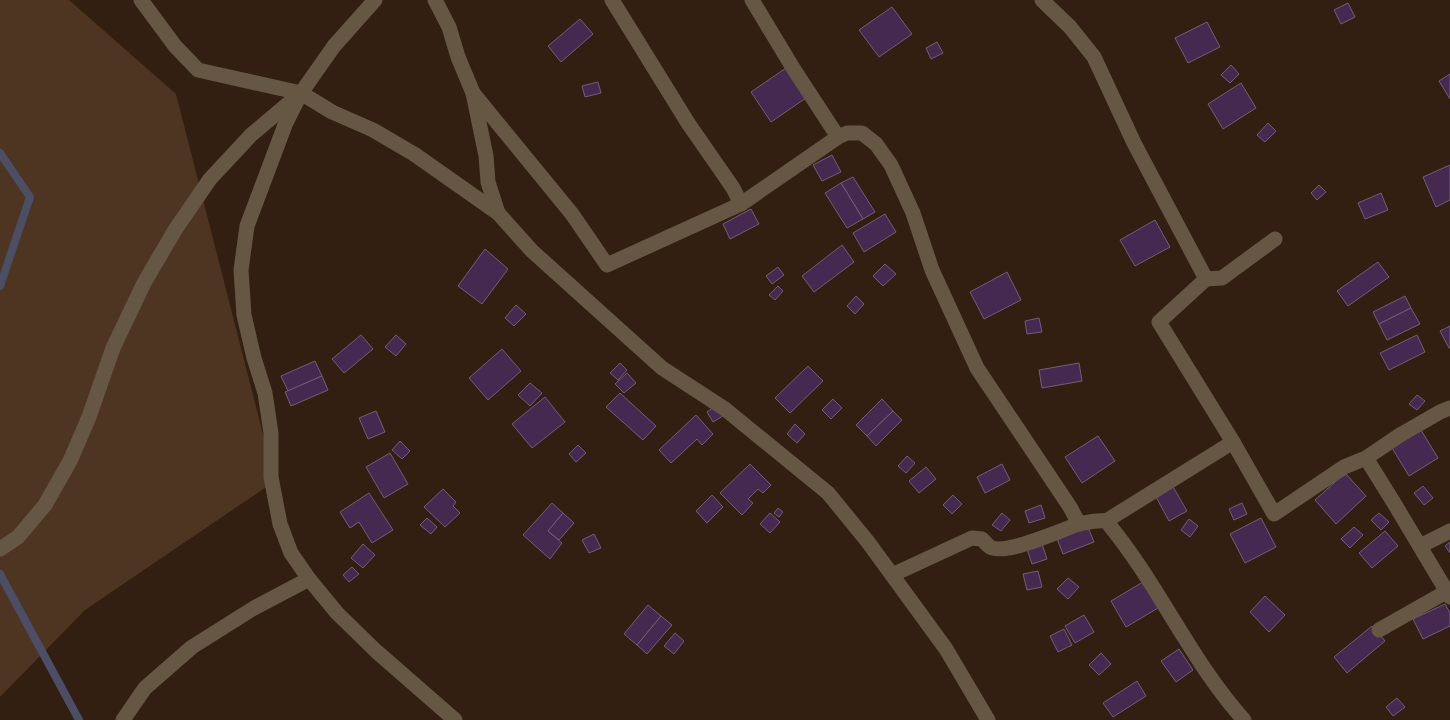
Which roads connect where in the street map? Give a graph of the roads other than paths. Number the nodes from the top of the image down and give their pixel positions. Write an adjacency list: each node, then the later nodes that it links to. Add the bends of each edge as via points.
1 (141, 0): 7 (street, via 175,46 198,70)
2 (375, 0): 7 (street, via 334,46)
3 (434, 0): 8 (street, via 449,27)
4 (612, 0): 10 (street)
5 (752, 0): 9 (street)
6 (1042, 0): 13 (street, via 1094,57 1134,143)
7 (301, 93): 11 (street, via 414,154); 21 (street, via 251,135 210,179 174,230 113,348 70,460 45,505 18,537); 23 (street, via 285,125 247,226 241,270 244,315 266,393 271,432 271,477 280,524 291,553)
8 (473, 93): 10 (street, via 572,214 606,265); 11 (street, via 488,182)
9 (838, 137): 10 (street); 18 (street, via 846,133 862,134 876,144 892,165 913,213 932,270 977,368)
10 (741, 204)
11 (498, 213): 22 (street, via 532,251 662,368 724,408 828,493)
12 (1275, 239): 13 (street, via 1222,278)
13 (1206, 279): 15 (street, via 1159,322)
14 (1450, 408): 16 (street)
15 (1233, 442): 16 (street, via 1274,514 1344,468); 17 (street)
16 (1366, 458): 20 (street)
17 (1106, 521): 18 (street); 29 (street, via 1225,699)
18 (1079, 524): 22 (street, via 1000,550 990,547 982,538 972,538)
19 (1450, 531): 20 (street)
20 (1420, 546): 24 (street)
21 (0, 549)
22 (892, 575): 28 (street, via 946,649)
23 (309, 579): 26 (street, via 254,608 192,647 145,688); 27 (street, via 337,613 376,651)
24 (1448, 594): 25 (street)
25 (1379, 630)
26 (123, 720)
27 (456, 720)
28 (988, 720)
29 (1244, 720)

